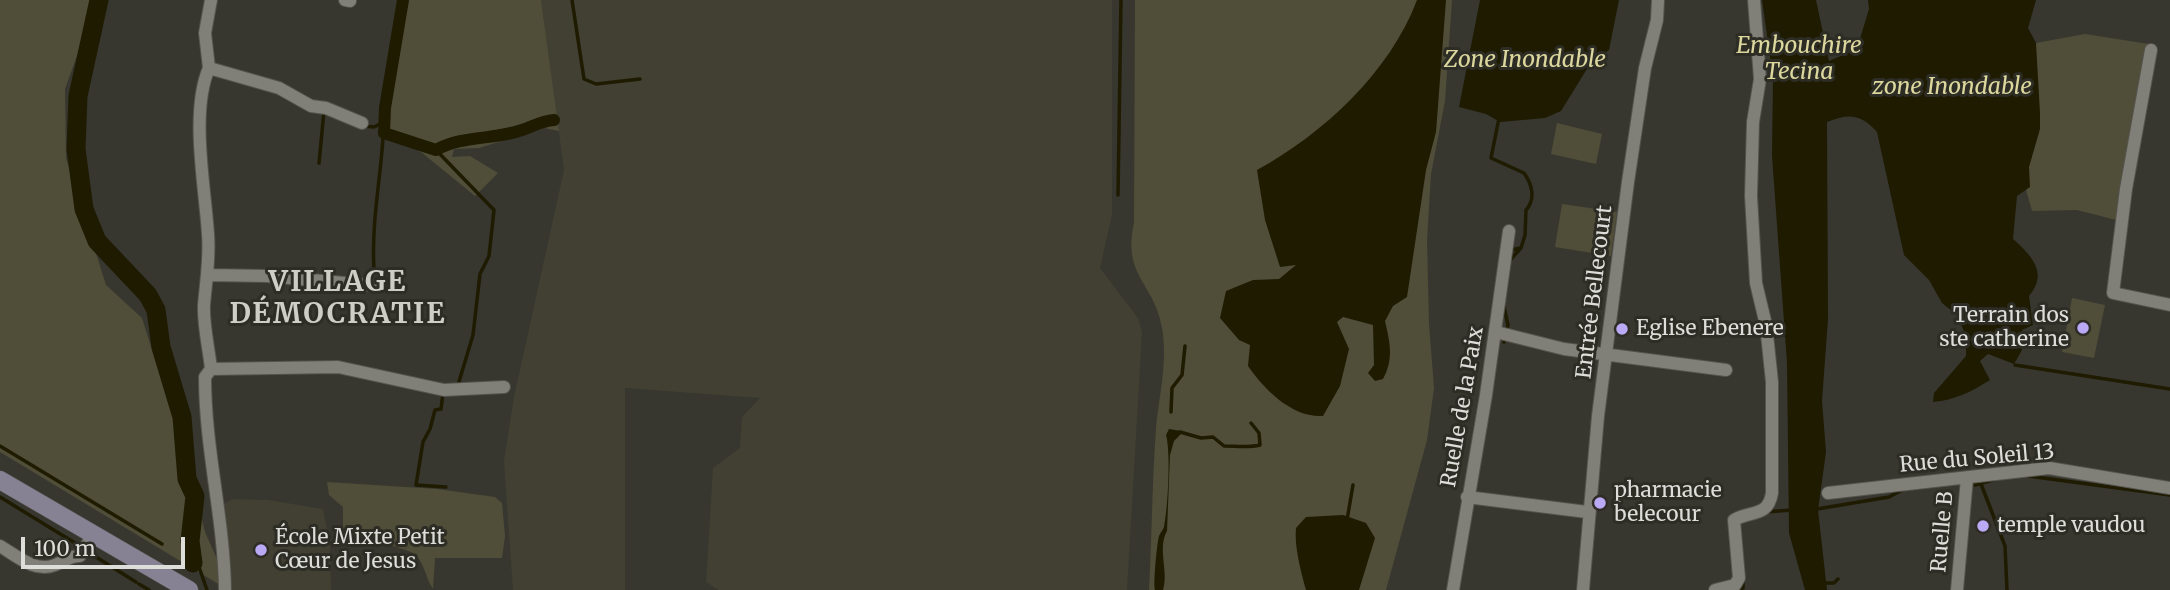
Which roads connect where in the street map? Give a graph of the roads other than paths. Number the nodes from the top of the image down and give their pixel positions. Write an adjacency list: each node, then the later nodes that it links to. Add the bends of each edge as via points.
1 (1658, 0): 12 (street, Entrée Bellecourt, via 1630,170)
2 (1754, 0): 29 (street, via 1760,79 1753,122 1751,195 1756,283 1766,325 1772,494 1763,512 1734,520 1739,578 1735,585)
3 (212, 1): 5 (street, via 205,33)
4 (2151, 50): 10 (street, via 2113,293)
5 (209, 68): 6 (street, via 279,88 312,106); 8 (street, via 199,133)
6 (362, 123)
7 (1509, 231): 11 (street, Ruelle de la Paix)
8 (209, 275): 9 (street); 13 (street, via 204,306)
9 (378, 286)
10 (2170, 305)
11 (1496, 332): 12 (street); 21 (street, Ruelle de la Paix)
12 (1607, 355): 14 (street); 22 (street, Entrée Bellecourt)
13 (211, 369): 15 (street, via 338,367 444,390); 26 (street, via 205,377 205,418)
14 (1726, 370)
15 (504, 387)
16 (1967, 478): 19 (street, Rue du Soleil 13, via 2049,468); 20 (street, Rue du Soleil 13); 30 (street, Ruelle B)
17 (0, 480): 25 (main road)
18 (0, 485): 23 (main road)
19 (2170, 488)
20 (1828, 493)
21 (1467, 497): 22 (street); 27 (street, Ruelle de la Paix)
22 (1587, 512): 28 (street, Entrée Bellecourt)
23 (89, 541): 24 (street, via 80,556 47,568 38,568); 25 (main road)
24 (0, 546)
25 (179, 588)
26 (225, 590)
27 (1453, 590)
28 (1583, 590)
29 (1715, 590)
30 (1957, 590)

